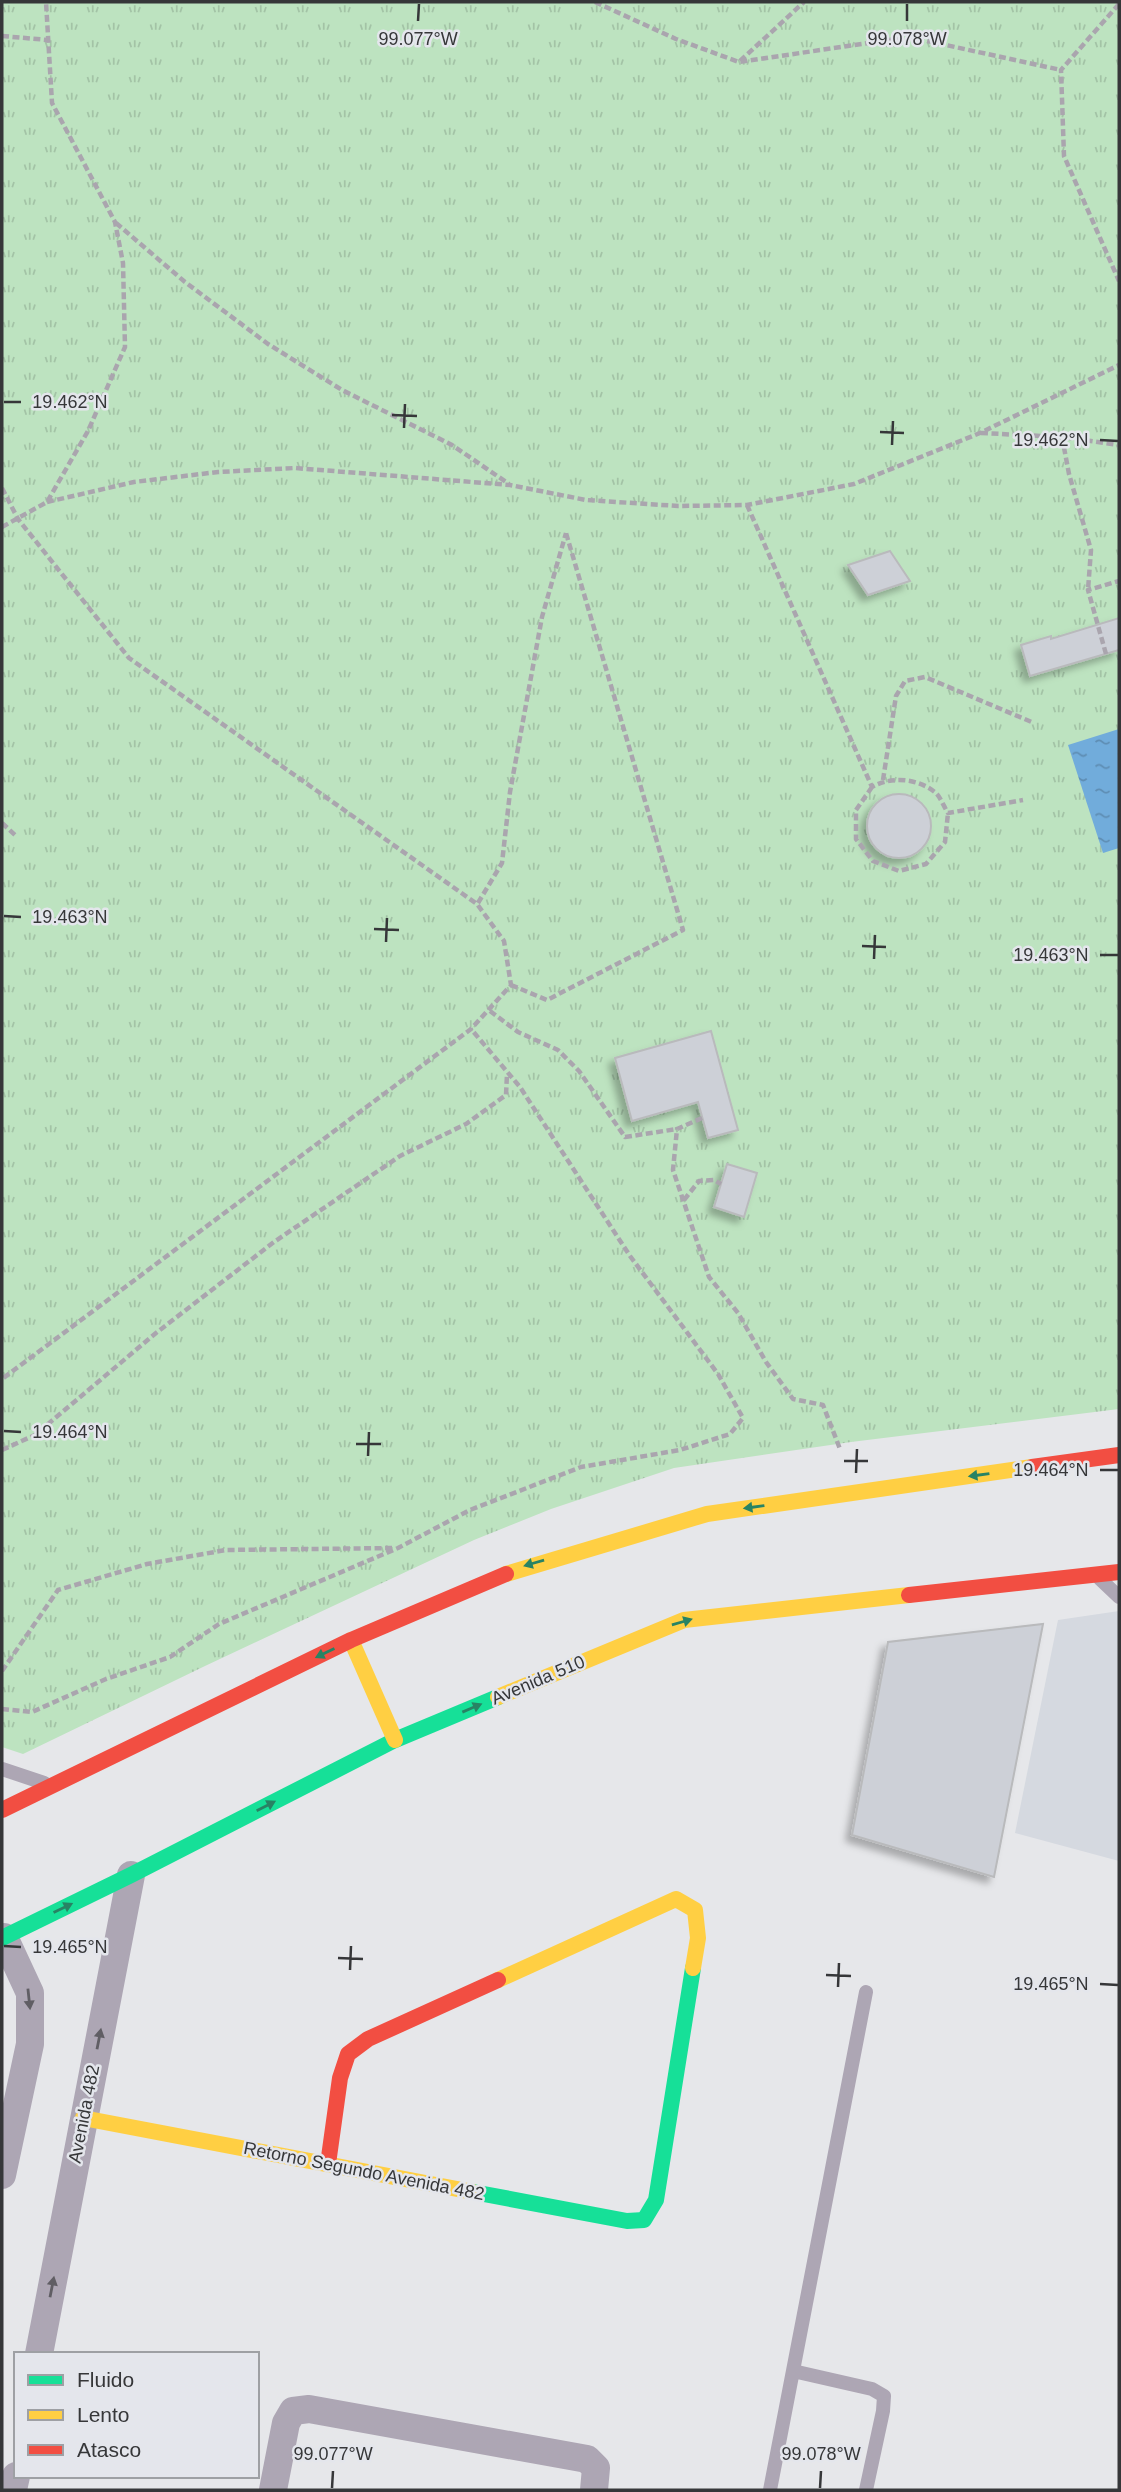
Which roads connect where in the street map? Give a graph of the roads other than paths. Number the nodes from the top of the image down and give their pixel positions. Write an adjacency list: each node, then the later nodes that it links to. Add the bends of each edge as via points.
1 (1119, 1455): 5 (main road, one-way to 5, via 707,1514 519,1568)
2 (1119, 1572): 3 (main road, Avenida 510)
3 (1096, 1575): 4 (lane); 6 (main road, Avenida 510, one-way to 3, via 684,1620)
4 (1119, 1597)
5 (351, 1640): 6 (main road); 8 (main road, one-way to 8)
6 (395, 1740): 10 (main road, Avenida 510, one-way to 6)
7 (2, 1769): 8 (lane)
8 (52, 1786): 9 (main road)
9 (2, 1810)
10 (131, 1875): 11 (main road, Avenida 510, one-way to 10); 13 (street, Avenida 482, one-way to 10)
11 (3, 1937): 15 (street, one-way to 15, via 30,1993 30,2044)
12 (866, 1992): 17 (lane)
13 (83, 2118): 14 (main road, Retorno Segundo Avenida 482); 16 (street, Avenida 482, one-way to 13)
14 (328, 2164): 14 (main road, Retorno Segundo Avenida 482, via 340,2078 348,2054 368,2039 676,1899 695,1910 698,1938 656,2200 644,2220 626,2221)
15 (2, 2175)
16 (39, 2352)
17 (793, 2371): 20 (lane); 21 (lane, via 872,2389 884,2396)
18 (273, 2490): 19 (street, via 286,2423 293,2411 309,2409 587,2459 596,2468)
19 (594, 2490)
20 (770, 2490)
21 (866, 2490)

